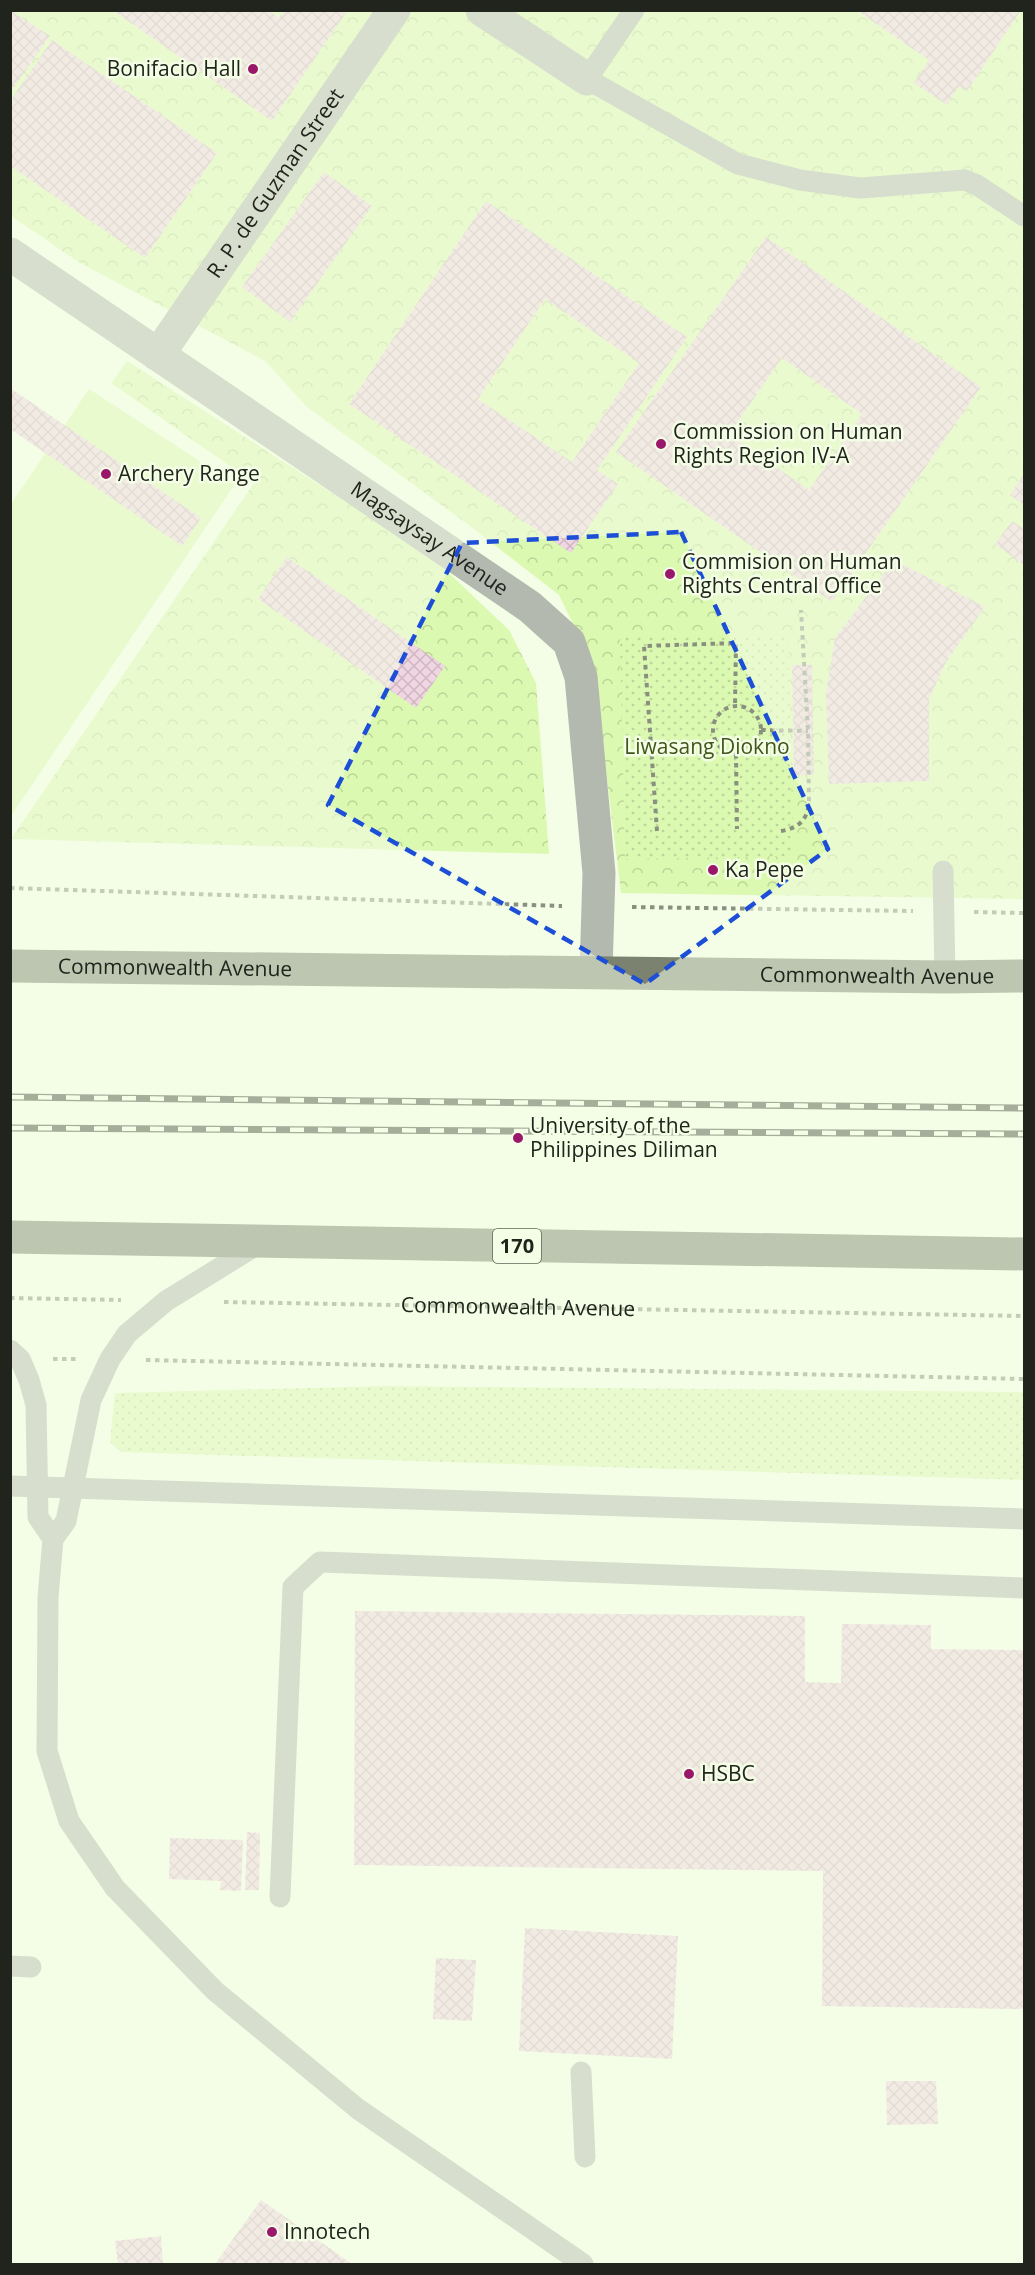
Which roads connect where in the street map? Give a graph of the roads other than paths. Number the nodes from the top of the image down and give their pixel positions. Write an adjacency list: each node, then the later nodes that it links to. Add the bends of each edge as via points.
1 (394, 10): 7 (street, R. P. de Guzman Street)
2 (482, 10): 4 (street)
3 (634, 10): 4 (lane)
4 (587, 80): 5 (lane, via 738,164 800,180 860,188 965,180)
5 (1024, 216)
6 (10, 254): 7 (street, Magsaysay Avenue)
7 (158, 355): 10 (street, Magsaysay Avenue, via 530,607 569,642 581,676 596,831)
8 (943, 871): 12 (lane)
9 (10, 966): 10 (main road, Commonwealth Avenue)
10 (596, 972): 12 (main road, Commonwealth Avenue)
11 (1024, 976): 12 (main road, Commonwealth Avenue)
12 (945, 977)
13 (10, 1237): 14 (main road, 170)
14 (262, 1242): 15 (main road, 170); 19 (lane, via 166,1301 127,1334 91,1400)
15 (1024, 1254)
16 (15, 1355): 18 (lane, via 29,1380 36,1405)
17 (10, 1486): 18 (lane)
18 (36, 1486): 19 (lane); 21 (lane, via 38,1517)
19 (74, 1488): 20 (lane); 21 (lane, via 66,1521)
20 (1024, 1519)
21 (53, 1539): 26 (lane, via 48,1597 46,1751 69,1821 115,1888 215,1992 358,2109)
22 (1024, 1588): 23 (lane, via 320,1562 293,1587)
23 (280, 1897)
24 (581, 2073): 25 (lane)
25 (585, 2157)
26 (583, 2265)

